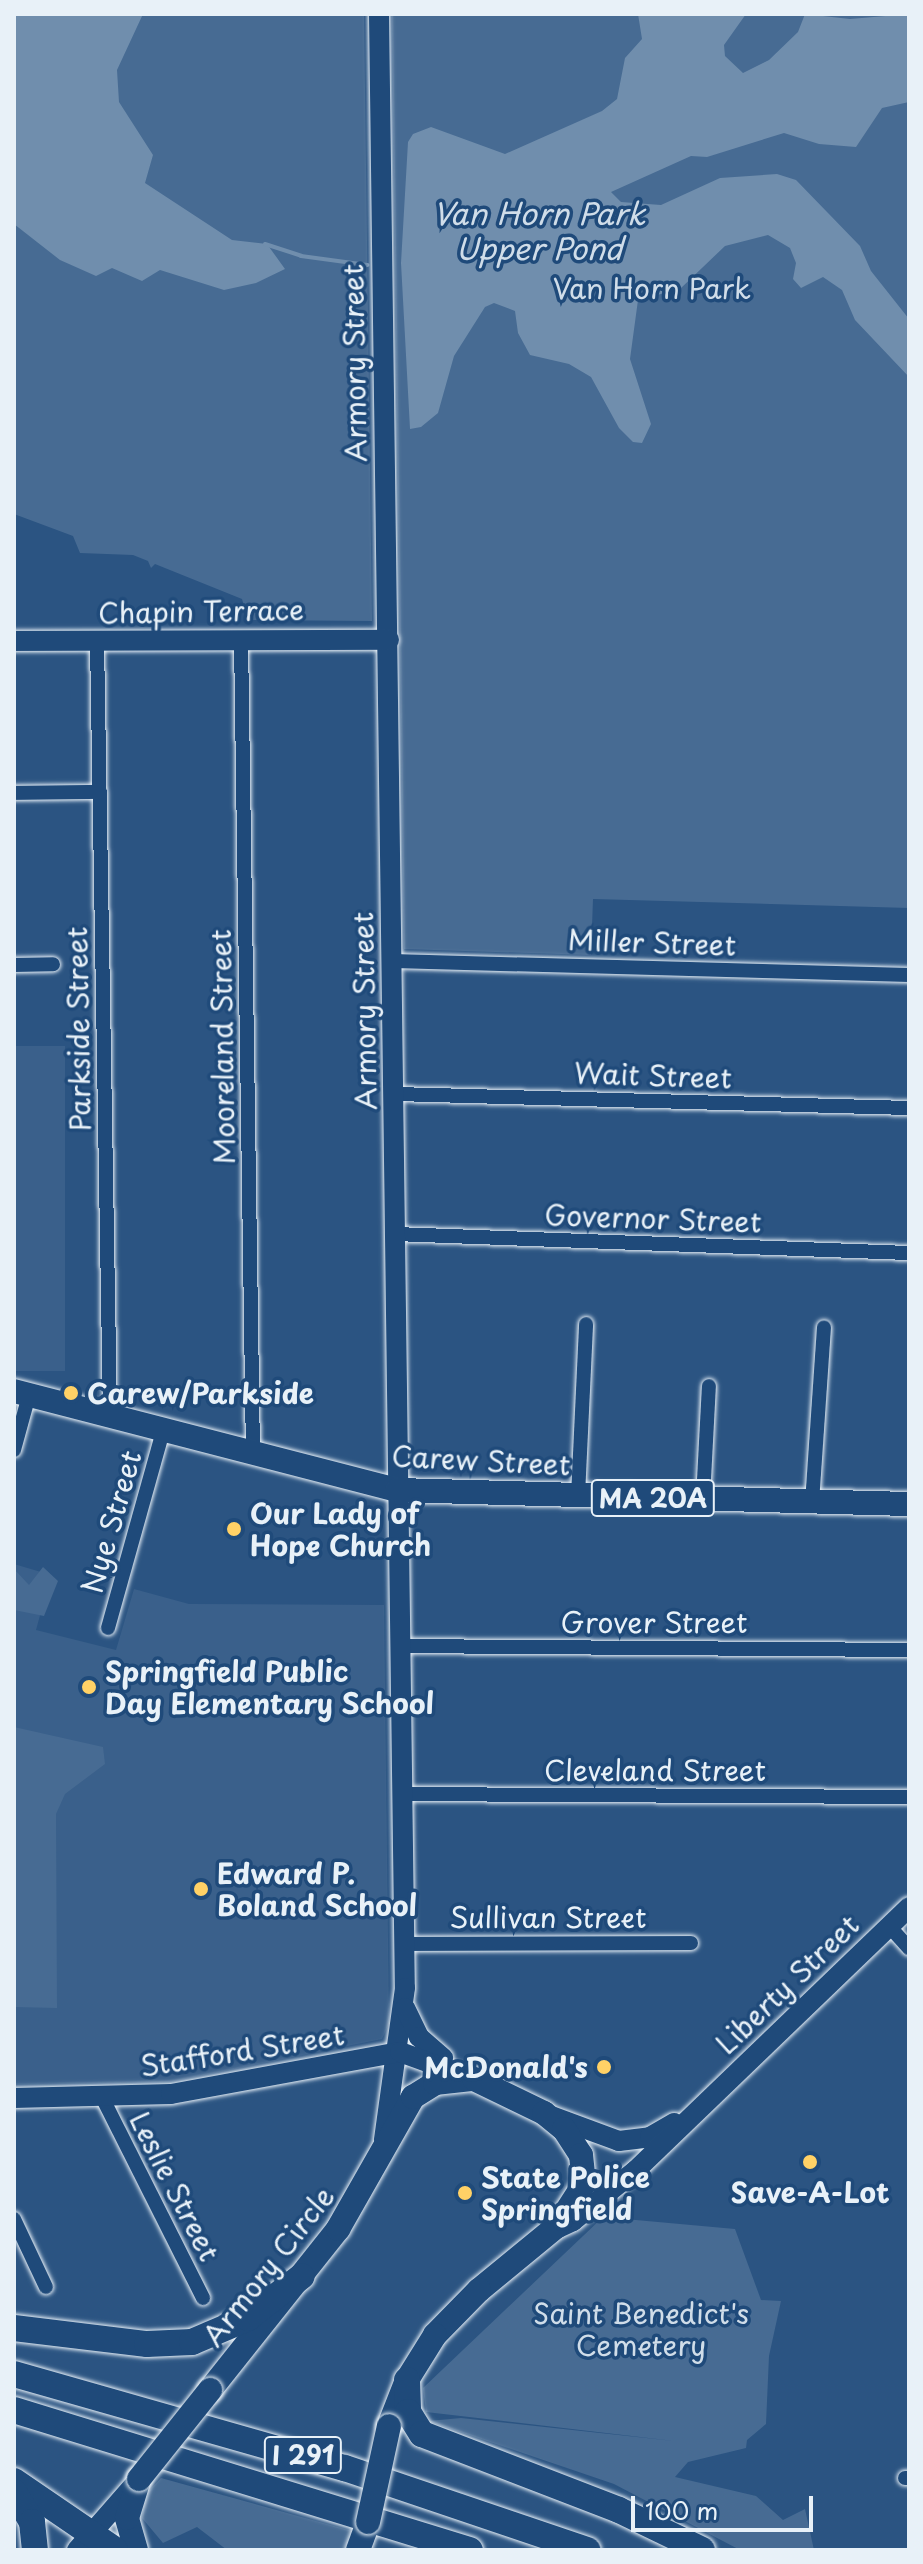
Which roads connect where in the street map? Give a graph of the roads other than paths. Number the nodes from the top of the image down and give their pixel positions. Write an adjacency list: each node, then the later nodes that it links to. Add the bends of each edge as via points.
1 (379, 14): 4 (main road, Armory Street)
2 (241, 638): 3 (main road, Chapin Terrace); 4 (main road, Chapin Terrace); 23 (street, Mooreland Street)
3 (97, 640): 5 (main road, Chapin Terrace); 6 (street, Parkside Street)
4 (389, 640): 8 (main road, Armory Street)
5 (14, 641)
6 (100, 792): 7 (street); 20 (street, Parkside Street)
7 (14, 793)
8 (393, 961): 11 (street, Miller Street); 12 (main road, Armory Street)
9 (53, 964): 10 (street)
10 (14, 965)
11 (909, 975)
12 (395, 1094): 13 (street, Wait Street); 14 (main road, Armory Street)
13 (909, 1108)
14 (395, 1234): 15 (street, Governor Street); 24 (main road, Armory Street)
15 (909, 1253)
16 (586, 1324): 25 (street)
17 (824, 1327): 27 (street)
18 (709, 1386): 26 (street)
19 (22, 1393): 20 (main road, Carew Street / MA 20A); 22 (street)
20 (110, 1416): 21 (main road, Carew Street / MA 20A)
21 (163, 1431): 23 (main road, Carew Street / MA 20A); 29 (street, Nye Street)
22 (14, 1450)
23 (253, 1454): 24 (main road, Carew Street / MA 20A)
24 (397, 1490): 25 (main road, Carew Street / MA 20A); 30 (main road, Armory Street)
25 (578, 1496): 26 (main road, Carew Street / MA 20A)
26 (703, 1499): 27 (main road, Carew Street / MA 20A)
27 (812, 1503): 28 (main road, Carew Street / MA 20A)
28 (909, 1504)
29 (108, 1628)
30 (399, 1646): 31 (street, Grover Street); 32 (main road, Armory Street)
31 (909, 1650)
32 (402, 1794): 33 (street, Cleveland Street); 37 (main road, Armory Street)
33 (909, 1797)
34 (909, 1907): 35 (main road, Liberty Street)
35 (889, 1926): 38 (street); 44 (main road, Liberty Street)
36 (691, 1943): 37 (street, Sullivan Street)
37 (405, 1944): 39 (main road, Armory Street)
38 (909, 1948)
39 (405, 2007): 40 (main road, Armory Street); 41 (main road, Armory Street, via 419,2037)
40 (400, 2052): 41 (main road, Stafford Street); 42 (main road, Stafford Street, via 179,2092); 46 (main road, Armory Street)
41 (466, 2075): 45 (main road); 46 (main road, Armory Circle, via 419,2091)
42 (102, 2097): 43 (main road, Stafford Street); 51 (street, Leslie Street)
43 (14, 2098)
44 (704, 2103): 45 (main road, Liberty Street, via 650,2137 619,2141); 48 (main road, Liberty Street, via 636,2170 573,2221)
45 (544, 2113): 48 (main road, via 573,2139 585,2173 578,2200)
46 (384, 2142): 49 (main road, Armory Circle, via 353,2207)
47 (14, 2219): 50 (street)
48 (552, 2231): 54 (main road, via 456,2311)
49 (302, 2276): 52 (highway, via 248,2318 192,2342 147,2344); 57 (main road, Armory Circle, bridge)
50 (46, 2287)
51 (203, 2298)
52 (14, 2328)
53 (14, 2374): 65 (highway, I 291, via 345,2468)
54 (407, 2380): 60 (main road, bridge, via 389,2426); 66 (highway, via 408,2412 422,2434 619,2510)
55 (14, 2410): 64 (highway, I 291)
56 (14, 2481): 59 (highway)
57 (136, 2482): 59 (main road); 63 (main road, via 127,2526)
58 (14, 2492): 61 (highway, via 32,2522)
59 (84, 2542): 62 (highway)
60 (363, 2549)
61 (35, 2550)
62 (115, 2550)
63 (136, 2550)
64 (470, 2550)
65 (587, 2550)
66 (702, 2550)

